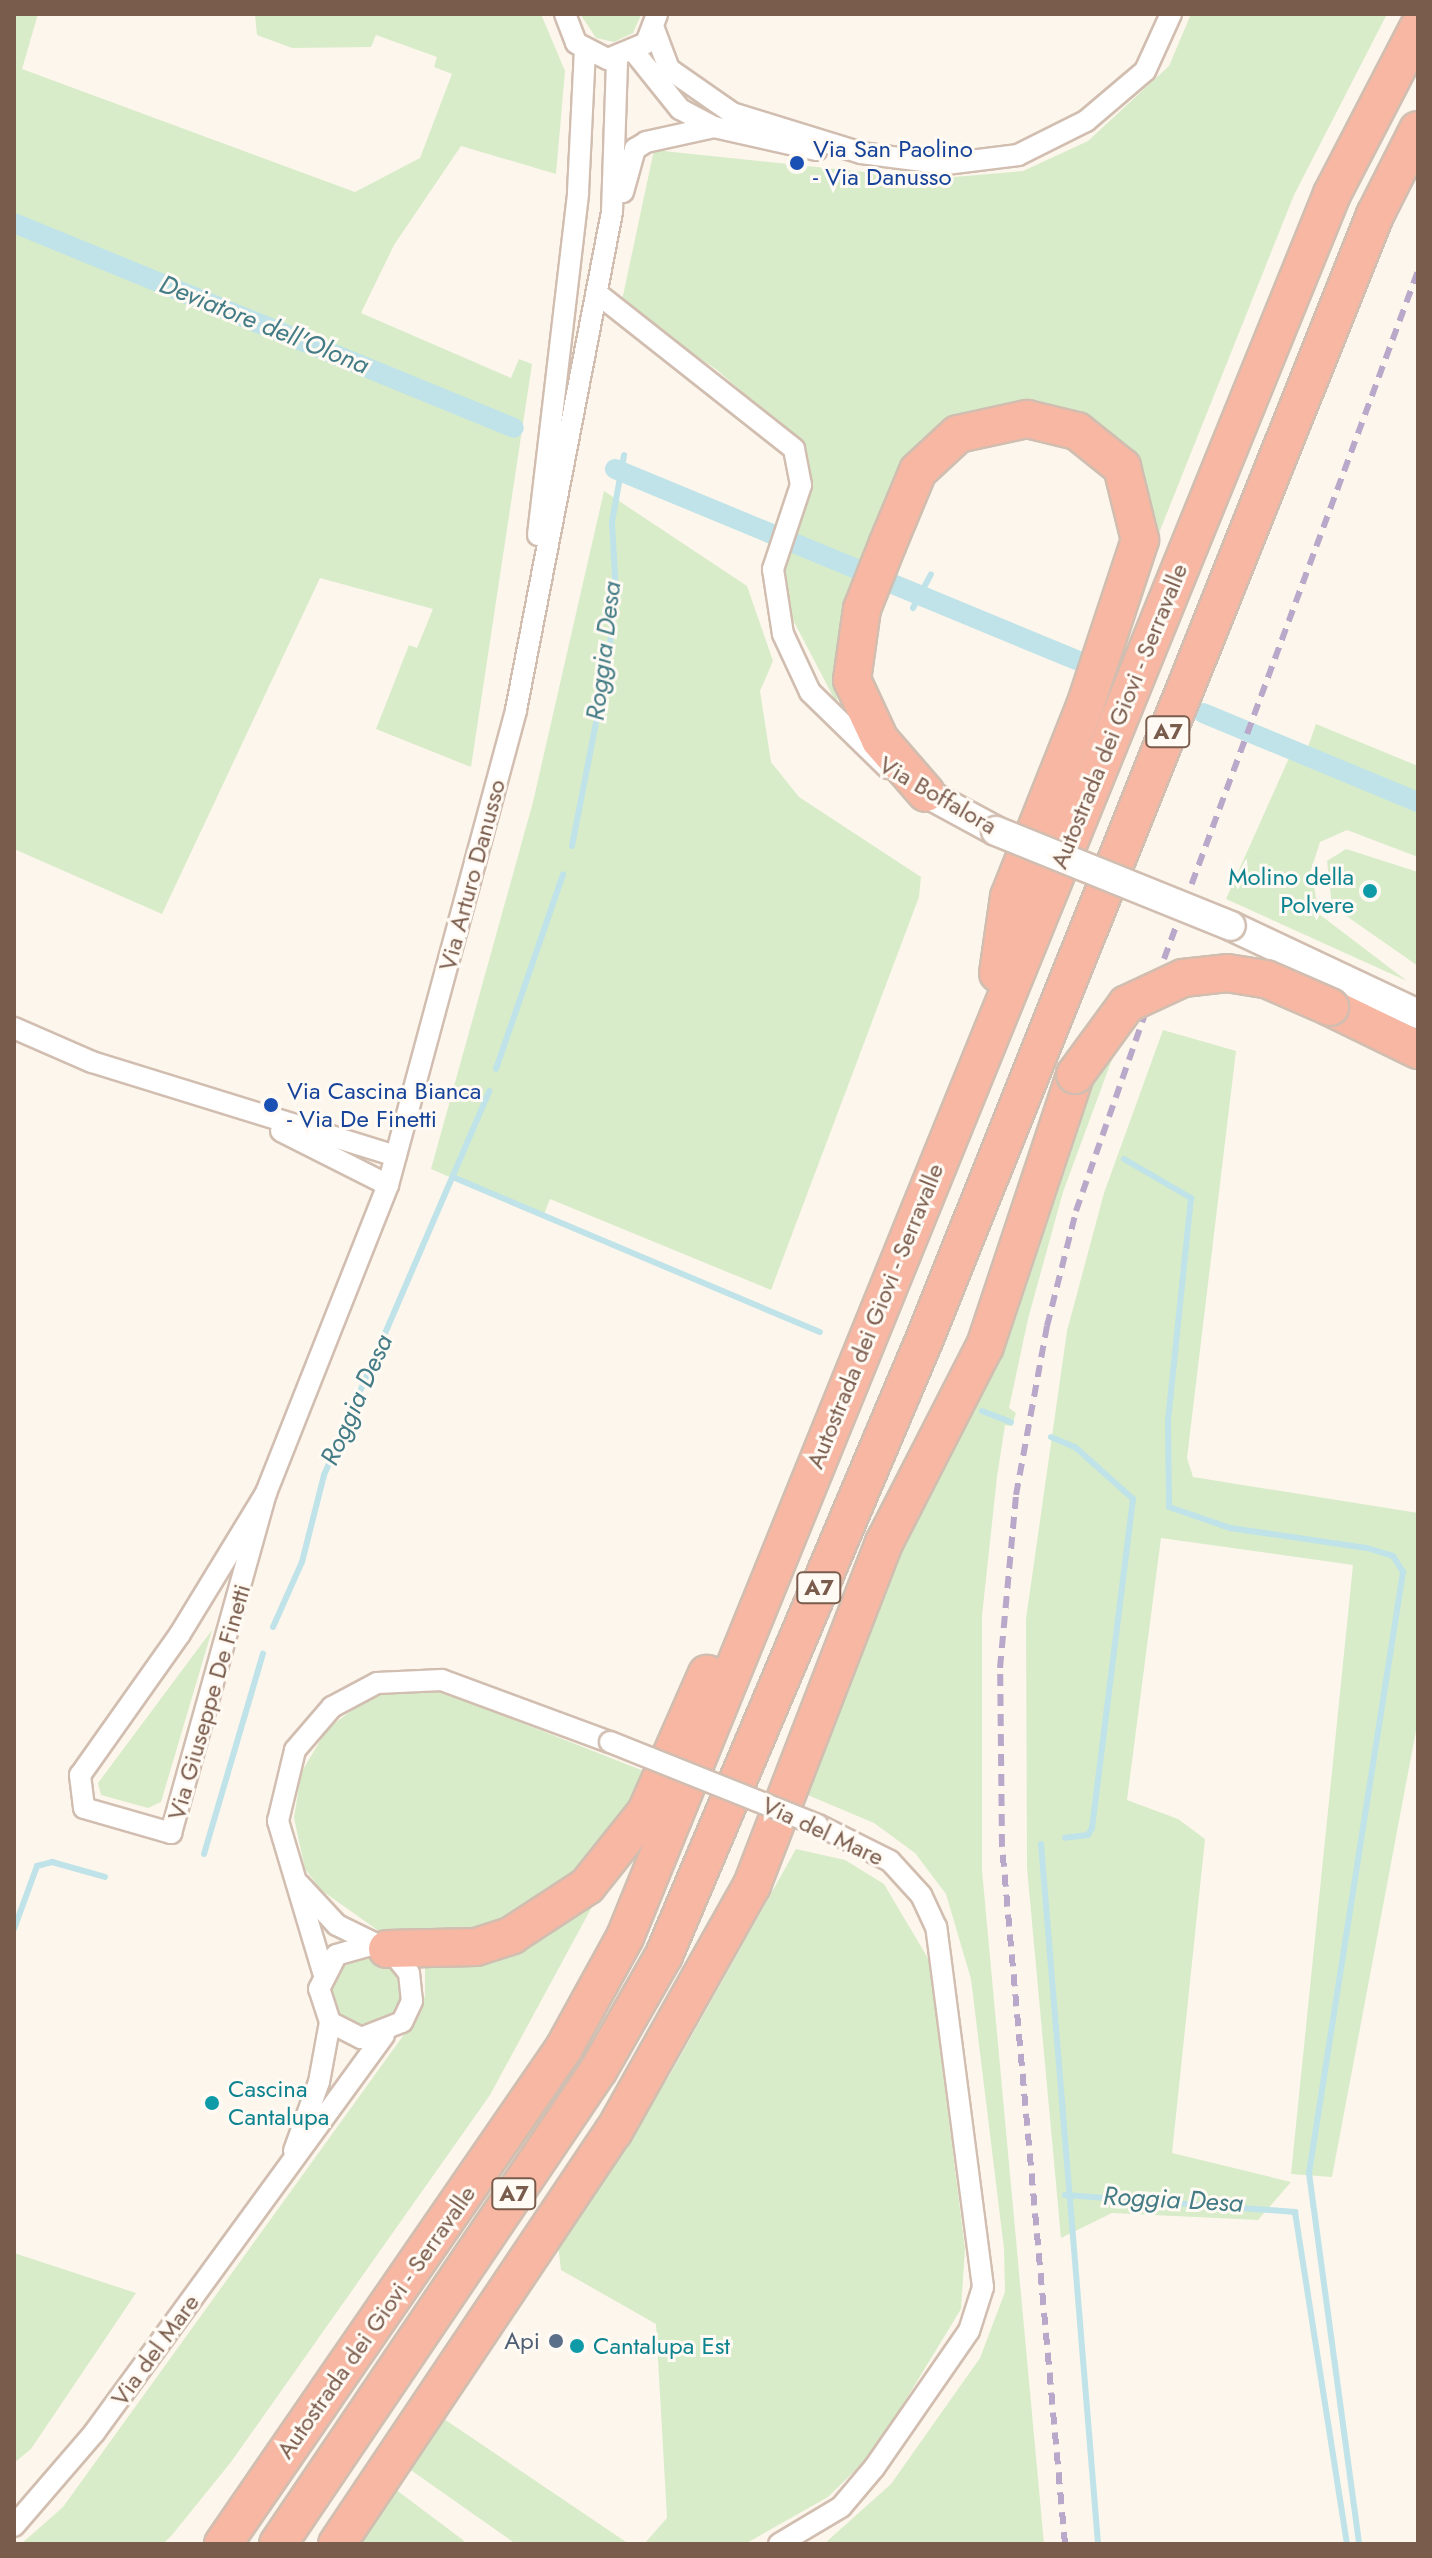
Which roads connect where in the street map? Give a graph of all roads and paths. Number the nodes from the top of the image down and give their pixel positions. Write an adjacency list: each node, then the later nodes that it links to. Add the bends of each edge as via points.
1 (565, 14): 5 (street)
2 (1171, 14): 9 (street, via 1145,71 1123,95 1047,144 990,161 946,164)
3 (656, 22): 6 (street); 9 (street, via 669,69 698,96)
4 (1418, 28): 17 (highway, Autostrada dei Giovi - Serravalle / A7, via 1332,194)
5 (585, 51): 6 (street); 10 (street, Via Arturo Danusso)
6 (626, 56): 7 (street, via 680,109); 11 (street, Via Arturo Danusso)
7 (714, 127): 9 (street, via 811,150); 11 (street, via 659,134 635,149)
8 (1418, 130): 22 (highway, Autostrada dei Giovi - Serravalle / A7, via 1375,215)
9 (855, 149)
10 (578, 192): 11 (street, via 587,184 604,186); 13 (street, Via Arturo Danusso, via 542,461)
11 (612, 212): 12 (street, Via Arturo Danusso)
12 (598, 294): 13 (street, Via Arturo Danusso); 14 (street, Via Boffalora, via 794,449 801,485 773,569 783,634 810,692 878,762)
13 (535, 591): 20 (street, Via Arturo Danusso, via 505,758)
14 (926, 793): 15 (street, Via Boffalora, bridge, via 996,831 1231,926); 17 (highway, via 861,710 852,680 862,609 918,471 937,450 979,424 1051,422 1102,447 1122,467 1139,514 1133,575 1009,897)
15 (1418, 1014)
16 (14, 1028): 19 (street)
17 (990, 1030): 24 (highway, Autostrada dei Giovi - Serravalle / A7)
18 (1418, 1050): 25 (highway, bridge, via 1266,979 1227,973 1183,978 1127,1004 1075,1075 985,1346 884,1543)
19 (239, 1110): 20 (street); 21 (street)
20 (396, 1156): 21 (street, Via Giuseppe De Finetti)
21 (388, 1185): 23 (street, Via Giuseppe De Finetti)
22 (925, 1338): 25 (highway); 38 (highway, Autostrada dei Giovi - Serravalle / A7, via 691,1894 635,2011)
23 (266, 1493): 23 (street, Via Giuseppe De Finetti, via 180,1634 80,1775 84,1808 171,1833)
24 (765, 1586): 27 (highway, via 712,1663 646,1812 587,1886 512,1935 476,1947); 37 (highway, Autostrada dei Giovi - Serravalle / A7, via 675,1823 597,1992)
25 (854, 1624): 32 (highway, via 752,1885 614,2131)
26 (289, 1872): 27 (street, via 322,1911); 28 (street, Via del Mare); 39 (street, Via del Mare, bridge, via 278,1821 287,1769 317,1720 360,1689 442,1680 818,1825 890,1861 921,1895 936,1927 983,2287 962,2344 874,2468 841,2507)
27 (378, 1947): 28 (street, via 345,1949); 30 (street, via 407,1968 413,1990 406,2017)
28 (323, 1972): 29 (street, via 319,1995)
29 (330, 2022): 30 (street, via 355,2037); 31 (street, Via del Mare, via 319,2082)
30 (384, 2035): 31 (street, Via del Mare)
31 (288, 2166): 35 (street, Via del Mare, via 94,2433)
32 (556, 2214): 33 (highway); 36 (highway)
33 (527, 2295)
34 (476, 2369): 36 (highway, via 454,2381)
35 (14, 2526)
36 (344, 2533)
37 (223, 2544)
38 (278, 2544)
39 (779, 2544)

